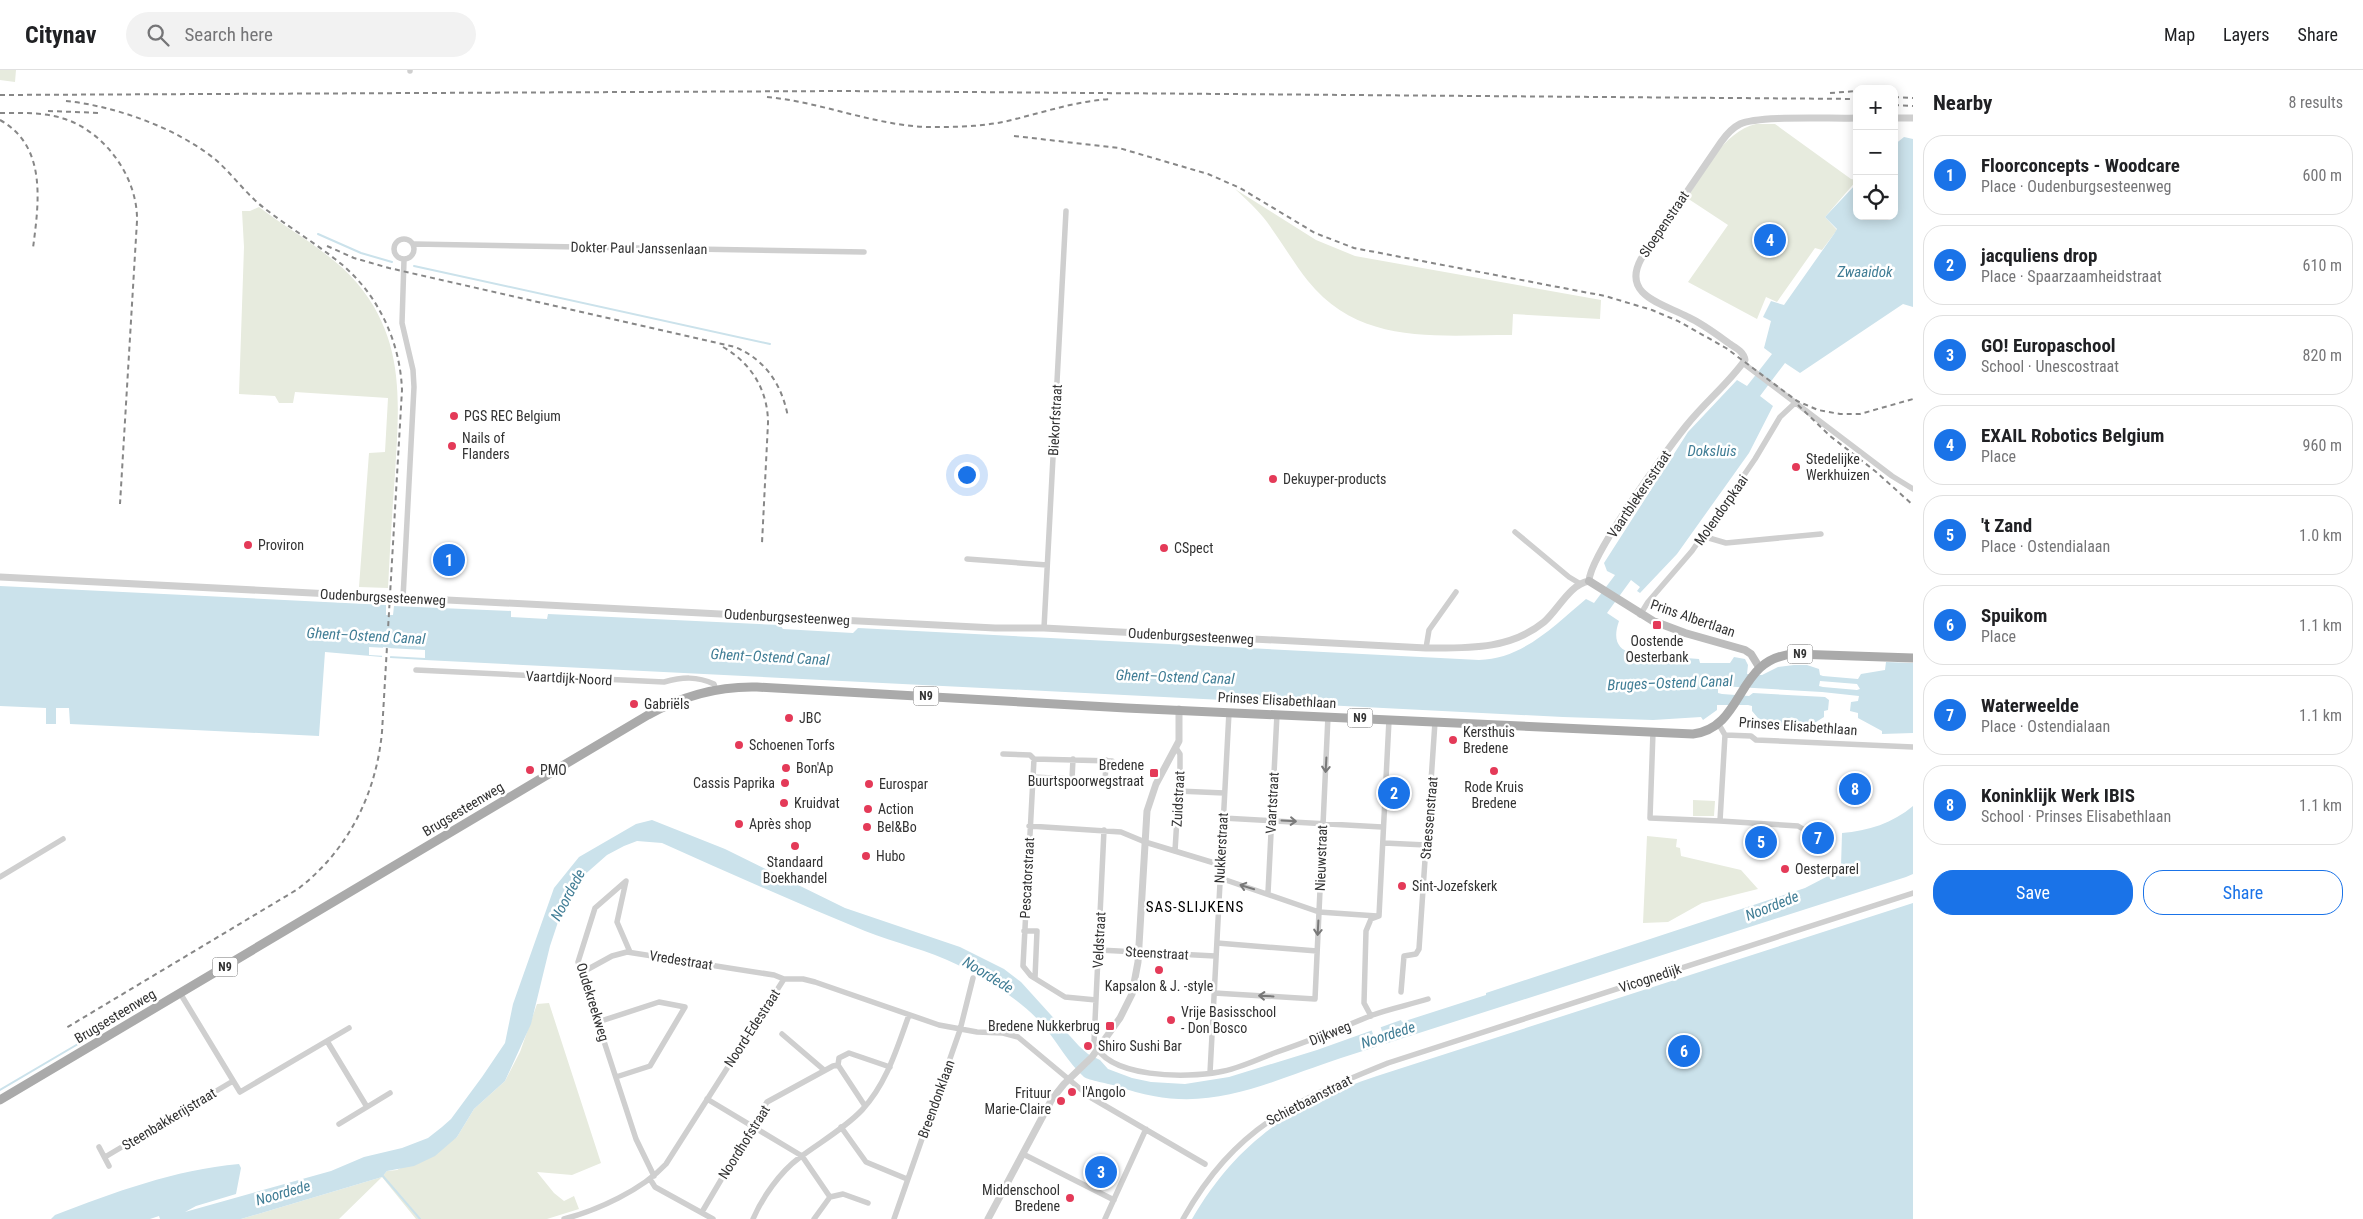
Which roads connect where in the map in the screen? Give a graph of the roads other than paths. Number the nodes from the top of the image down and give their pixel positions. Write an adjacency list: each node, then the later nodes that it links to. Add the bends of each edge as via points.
1 (1853, 118): 8 (street, Sloepenstraat, via 1758,120 1734,128 1721,142 1637,266 1636,280 1646,296 1710,329 1744,354)
2 (1898, 118): 3 (street)
3 (1913, 118)
4 (1066, 211): 15 (street, Biekorfstraat)
5 (414, 244): 6 (street, Dokter Paul Janssenlaan); 7 (street, via 414,254); 7 (street, Dokter Paul Janssenlaan, via 401,239 394,245 395,254)
6 (864, 252)
7 (404, 260): 20 (street, Dokter Paul Janssenlaan, via 402,323 414,387)
8 (1743, 362): 9 (street, Sloepenstraat); 17 (street, Vaartblekersstraat, via 1686,425 1598,555)
9 (1796, 402): 10 (street, Sloepenstraat); 13 (street, Molendorpkaai, via 1780,417)
10 (1913, 489)
11 (1515, 532): 18 (street)
12 (1821, 534): 13 (street, via 1726,543)
13 (1702, 536): 21 (street, Molendorpkaai)
14 (967, 559): 15 (street)
15 (1047, 565): 22 (street, Biekorfstraat)
16 (0, 577): 20 (street, Oudenburgsesteenweg)
17 (1589, 581): 18 (street); 21 (main road, Prins Albertlaan)
18 (1579, 583): 23 (street, Oudenburgsesteenweg, via 1543,622 1512,641 1467,648)
19 (1456, 592): 23 (street, via 1430,630)
20 (402, 598): 22 (street, Oudenburgsesteenweg)
21 (1640, 615): 26 (main road, Prins Albertlaan, via 1685,633 1745,650 1751,654)
22 (1044, 628): 23 (street, Oudenburgsesteenweg)
23 (1426, 648)
24 (1913, 658): 26 (main road, N9, via 1795,654 1772,658)
25 (416, 670): 27 (street, Vaartdijk-Noord, via 664,682 680,677 708,681)
26 (1757, 670): 35 (main road, Prinses Elisabethlaan / N9, via 1725,718)
27 (716, 690): 28 (main road, Brugsesteenweg / N9, via 757,687); 79 (main road, Brugsesteenweg / N9, via 680,700 648,715)
28 (982, 699): 29 (main road, Prinses Elisabethlaan / N9)
29 (1179, 709): 30 (main road, Prinses Elisabethlaan / N9); 39 (street)
30 (1229, 712): 31 (main road, Prinses Elisabethlaan / N9); 46 (street, Nukkerstraat)
31 (1277, 714): 32 (main road, Prinses Elisabethlaan / N9); 48 (street, Vaartstraat)
32 (1328, 716): 33 (main road, Prinses Elisabethlaan / N9); 50 (street, Nieuwstraat, one-way to 50)
33 (1389, 720): 34 (main road, Prinses Elisabethlaan / N9); 52 (street)
34 (1436, 722): 36 (main road, Prinses Elisabethlaan / N9); 58 (street, Staessenstraat, via 1430,838)
35 (1718, 723): 36 (main road, Prinses Elisabethlaan / N9, via 1700,733); 37 (street, Prinses Elisabethlaan)
36 (1653, 732): 49 (street, via 1650,818)
37 (1726, 735): 38 (street, Prinses Elisabethlaan, via 1751,736 1756,740); 49 (street)
38 (1913, 747)
39 (1176, 748): 45 (street, Zuidstraat, via 1180,754); 56 (street, via 1152,794 1147,811)
40 (1003, 754): 41 (street)
41 (1034, 759): 42 (street); 43 (street, Pescatorstraat)
42 (1073, 759): 43 (street, via 1072,779); 44 (street, via 1109,761)
43 (1033, 777): 51 (street, Pescatorstraat)
44 (1105, 784)
45 (1178, 791): 46 (street); 59 (street, Zuidstraat)
46 (1224, 794): 47 (street, Nukkerstraat)
47 (1223, 818): 48 (street); 60 (street, Nukkerstraat)
48 (1271, 820): 50 (street, one-way to 50); 63 (street, Vaartstraat)
49 (1720, 822): 53 (street, via 1798,826)
50 (1323, 823): 52 (street); 65 (street, Nieuwstraat)
51 (1029, 826): 54 (street); 67 (street, Pescatorstraat)
52 (1382, 827): 57 (street)
53 (1803, 829)
54 (1104, 830): 56 (street); 69 (street, Veldstraat)
55 (63, 839): 61 (street)
56 (1146, 842): 59 (street); 72 (street)
57 (1384, 843): 58 (street); 66 (street)
58 (1426, 845): 78 (street, Staessenstraat, via 1419,949 1416,954 1404,956)
59 (1175, 851): 60 (street)
60 (1221, 865): 62 (street, Nukkerstraat)
61 (0, 877)
62 (1220, 878): 63 (street, one-way to 62); 68 (street, Nukkerstraat)
63 (1268, 893): 65 (street)
64 (1913, 893): 91 (street, Vicognedijk)
65 (1319, 912): 66 (street); 70 (street, Nieuwstraat, one-way to 70)
66 (1379, 916): 84 (street, via 1372,919 1366,931 1364,1003)
67 (1024, 931): 76 (street, Pescatorstraat, via 1024,966); 76 (street, Pescatorstraat, via 1037,931)
68 (1217, 944): 70 (street); 73 (street, Nukkerstraat)
69 (1099, 950): 72 (street, Steenstraat); 82 (street, Veldstraat)
70 (1317, 951): 80 (street, Nieuwstraat, one-way to 80, via 1315,999)
71 (630, 952): 74 (street, Vredestraat, via 614,955); 74 (street, Oudekreekweg, via 617,922 626,881 595,908 578,959); 77 (street, Vredestraat)
72 (1139, 952): 73 (street, Steenstraat); 90 (street, via 1136,979 1128,1003)
73 (1215, 956): 80 (street, Nukkerstraat)
74 (582, 973): 85 (street, Oudekreekweg)
75 (973, 978): 87 (street, Breendonklaan)
76 (1035, 978): 82 (street, Pescatorstraat, via 1065,997)
77 (784, 979): 83 (street, Noord-Edestraat, via 803,978); 100 (street, Noord-Edestraat)
78 (1401, 992)
79 (180, 993): 98 (street); 101 (main road, Brugsesteenweg / N9)
80 (1214, 993): 95 (street, Nukkerstraat)
81 (1428, 999): 84 (street, Dijkweg)
82 (1096, 1000): 90 (street, Veldstraat)
83 (909, 1015): 87 (street, Noord-Edestraat); 93 (street)
84 (1371, 1016): 95 (street, Dijkweg, via 1327,1035)
85 (598, 1022): 96 (street, Oudekreekweg); 96 (street, via 659,1002 685,1006 650,1066)
86 (349, 1028): 89 (street)
87 (960, 1030): 97 (street, Noord-Edestraat, via 1003,1032 1018,1037); 115 (street, Breendonklaan)
88 (782, 1034): 94 (street)
89 (327, 1041): 98 (street, via 240,1092); 103 (street)
90 (1095, 1054): 95 (street, via 1137,1072 1164,1075); 97 (street)
91 (1388, 1063): 127 (street, Schietbaanstraat, via 1315,1094 1262,1124 1220,1164)
92 (838, 1065): 93 (street, Noordhofstraat, via 839,1058 847,1053); 94 (street, Noordhofstraat); 102 (street)
93 (890, 1067): 102 (street)
94 (824, 1070): 105 (street, Noordhofstraat, via 767,1102)
95 (1210, 1073)
96 (616, 1077): 114 (street, Oudekreekweg, via 636,1140)
97 (1068, 1080): 107 (street, Noord-Edestraat, via 1090,1097); 109 (street, via 1052,1099)
98 (233, 1081): 111 (street, Steenbakkerijstraat)
99 (390, 1093): 103 (street)
100 (707, 1099): 105 (street); 114 (street, Noord-Edestraat, via 666,1164)
101 (0, 1100)
102 (865, 1106): 106 (street)
103 (367, 1107): 104 (street)
104 (339, 1124)
105 (752, 1127): 110 (street); 119 (street, Noordhofstraat)
106 (841, 1127): 110 (street); 115 (street, via 866,1162)
107 (1146, 1129): 112 (street, Noord-Edestraat); 117 (street)
108 (99, 1147): 111 (street)
109 (1023, 1154): 117 (street); 125 (street)
110 (802, 1156): 116 (street); 122 (street, via 774,1185)
111 (105, 1157): 113 (street)
112 (1205, 1164)
113 (110, 1166)
114 (652, 1177): 119 (street, via 655,1187); 120 (street, Noord-Edestraat, via 598,1207)
115 (907, 1178): 124 (street, Breendonklaan)
116 (830, 1197): 118 (street, via 842,1194); 123 (street)
117 (1114, 1200): 126 (street)
118 (868, 1203)
119 (702, 1212): 121 (street)
120 (564, 1219)
121 (713, 1219)
122 (754, 1219)
123 (814, 1219)
124 (894, 1219)
125 (988, 1219)
126 (1105, 1219)
127 (1183, 1219)

